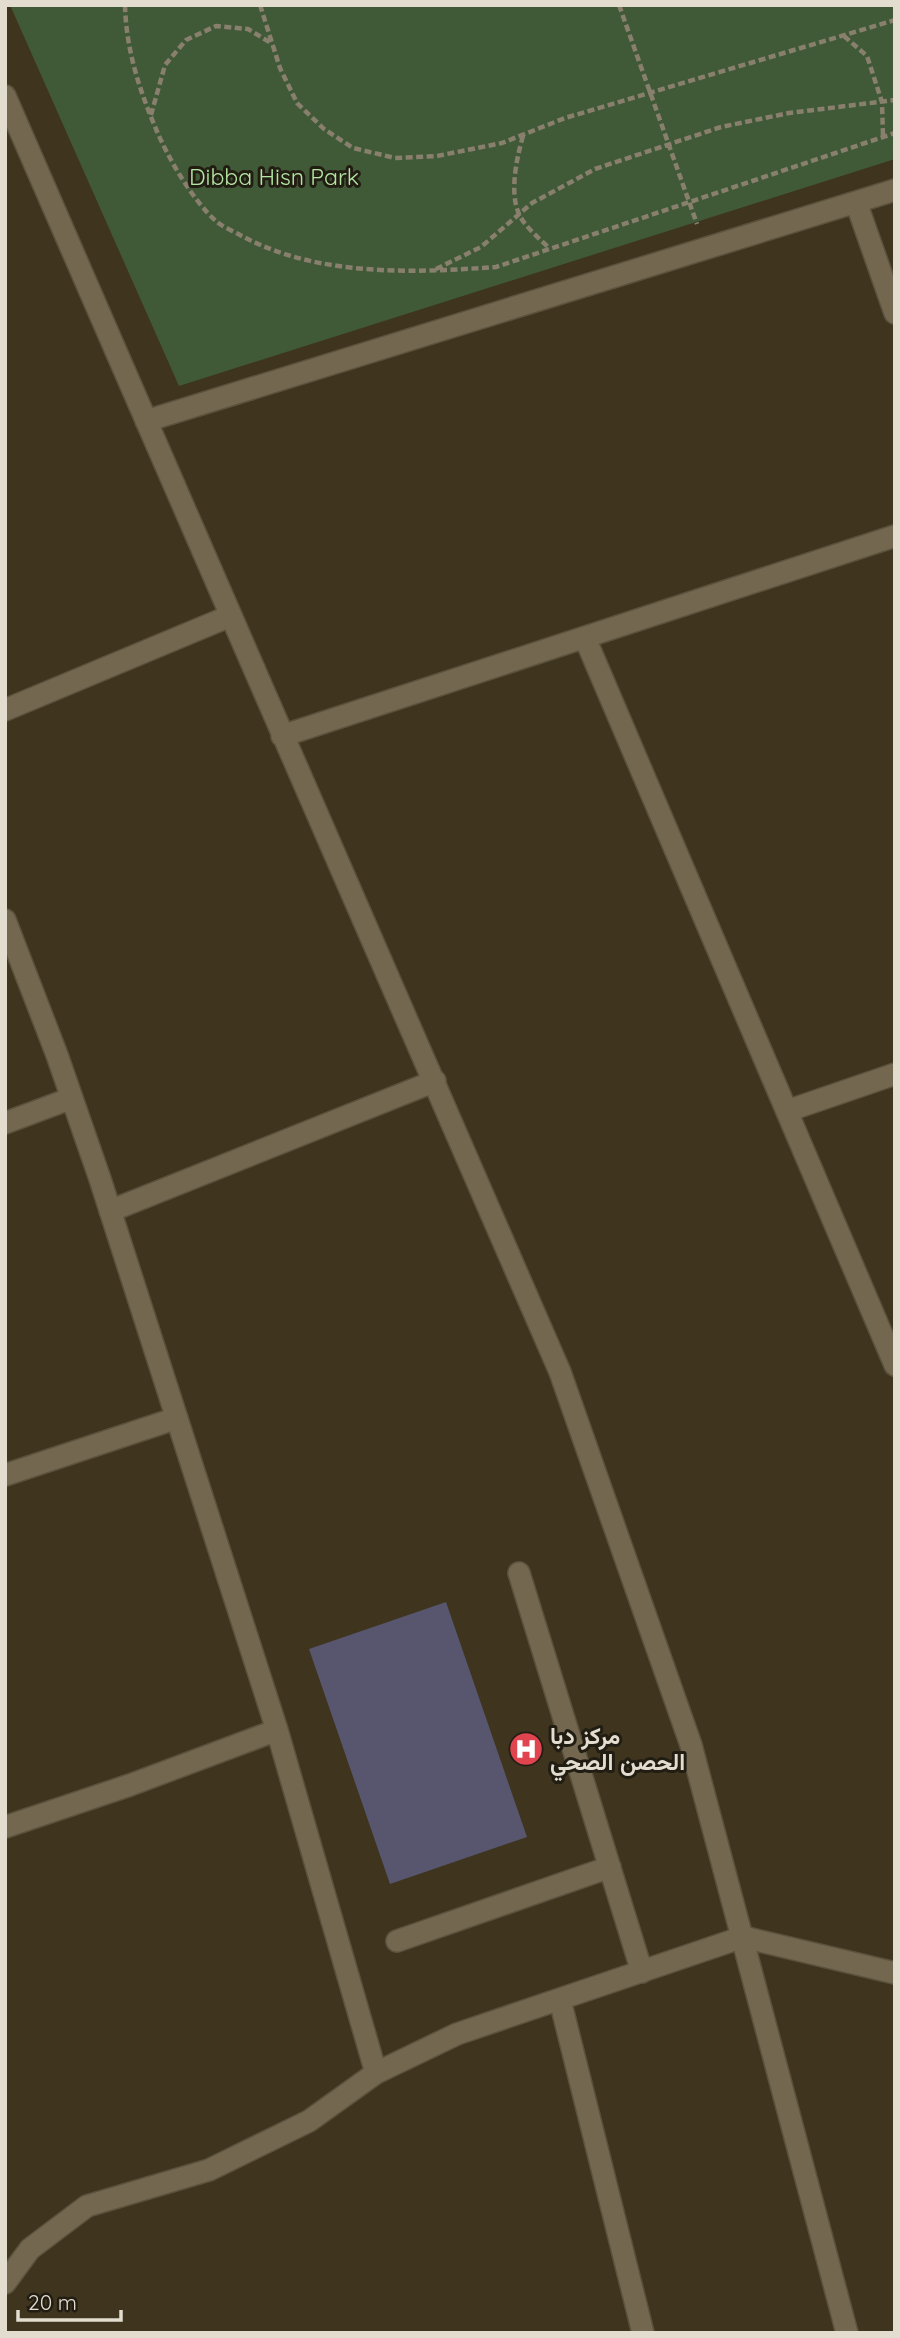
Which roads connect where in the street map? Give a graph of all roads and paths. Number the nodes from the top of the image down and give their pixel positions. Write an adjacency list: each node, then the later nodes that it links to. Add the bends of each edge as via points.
1 (125, 5): 11 (path, via 139,90)
2 (260, 5): 6 (path)
3 (619, 5): 7 (path)
4 (895, 20): 5 (path)
5 (843, 35): 7 (path); 10 (path, via 867,56)
6 (272, 43): 11 (path, via 248,29 216,26 186,40 166,65); 13 (path, via 298,103 324,129 353,148 395,158 437,156)
7 (650, 94): 13 (path); 15 (path)
8 (5, 96): 24 (street)
9 (895, 100): 10 (path)
10 (882, 102): 14 (path); 15 (path, via 789,113)
11 (150, 117): 22 (path, via 185,183 217,223 263,248 330,265)
12 (895, 133): 14 (path)
13 (523, 135): 19 (path, via 515,163)
14 (883, 137): 17 (path)
15 (668, 143): 17 (path); 19 (path, via 594,169)
16 (895, 190): 18 (street)
17 (688, 201): 20 (path); 21 (path)
18 (856, 202): 21 (street); 23 (street)
19 (519, 215): 20 (path); 22 (path, via 481,247)
20 (549, 248): 22 (path, via 496,267)
21 (706, 248): 24 (street)
22 (432, 271)
23 (895, 313)
24 (146, 421): 26 (street)
25 (895, 536): 27 (street)
26 (230, 616): 28 (street); 29 (street)
27 (585, 638): 29 (street); 34 (street)
28 (5, 710)
29 (282, 736): 32 (street)
30 (5, 920): 33 (street)
31 (895, 1074): 34 (street)
32 (435, 1081): 36 (street); 44 (street, via 560,1372 691,1745)
33 (72, 1098): 35 (street); 36 (street)
34 (786, 1111): 37 (street)
35 (5, 1124)
36 (110, 1211): 38 (street)
37 (895, 1365)
38 (177, 1419): 39 (street); 41 (street)
39 (5, 1475)
40 (519, 1573): 43 (street)
41 (277, 1730): 42 (street); 49 (street)
42 (5, 1827)
43 (610, 1867): 45 (street); 46 (street)
44 (743, 1937): 46 (street); 47 (street); 52 (street)
45 (397, 1941)
46 (642, 1972): 48 (street)
47 (895, 1973)
48 (560, 2000): 49 (street, via 457,2034); 51 (street)
49 (376, 2073): 50 (street, via 309,2121 209,2170 87,2206 30,2249)
50 (5, 2283)
51 (643, 2333)
52 (848, 2333)

